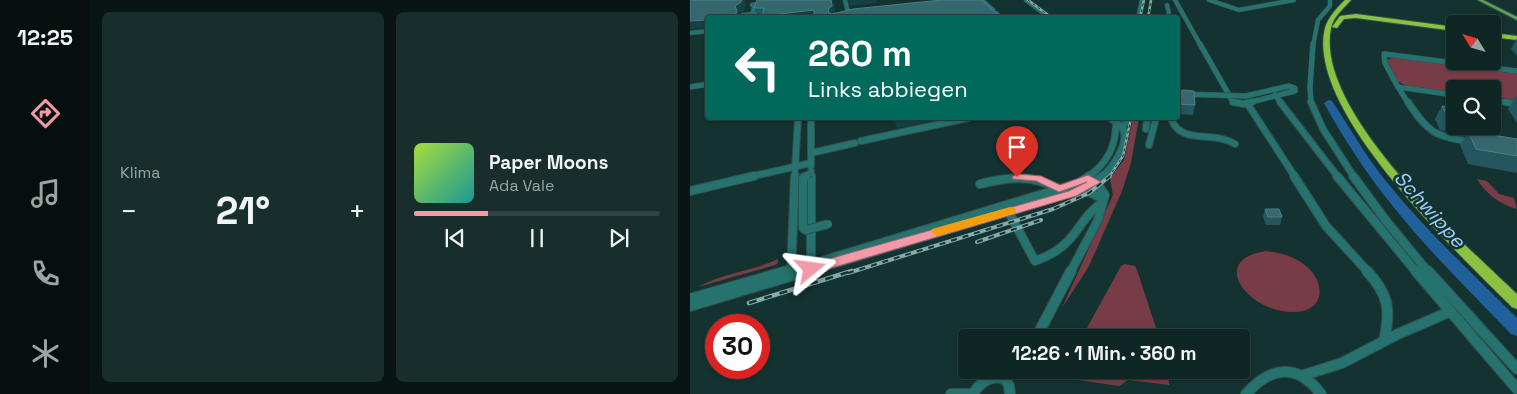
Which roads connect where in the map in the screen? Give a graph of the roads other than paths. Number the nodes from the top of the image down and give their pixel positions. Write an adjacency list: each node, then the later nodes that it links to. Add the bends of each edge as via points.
1 (845, 0): 2 (street); 19 (street)
2 (852, 0)
3 (982, 0): 20 (street)
4 (1026, 0): 21 (street)
5 (1142, 0): 22 (street)
6 (1175, 0): 39 (street, via 1230,99 1233,102)
7 (1209, 0): 16 (street, via 1235,9)
8 (1259, 0): 16 (street)
9 (1294, 0): 16 (street)
10 (1330, 0): 73 (street, via 1330,6 1318,20 1314,39 1310,100 1327,137 1397,234)
11 (1354, 0): 14 (highway)
12 (1480, 0): 24 (main road)
13 (1486, 0): 24 (main road)
14 (1346, 3): 25 (highway, via 1349,9 1360,13); 27 (highway); 68 (highway, via 1329,26 1326,45 1330,69 1345,105 1408,190)
15 (1167, 5): 23 (street)
16 (1270, 5)
17 (759, 13): 18 (street, bridge)
18 (754, 15)
19 (851, 15)
20 (998, 15)
21 (1046, 15)
22 (1139, 15)
23 (1169, 15)
24 (1517, 17)
25 (1446, 27)
26 (1446, 27): 27 (highway, via 1356,16 1342,18)
27 (1334, 29): 66 (highway, via 1332,49 1337,73 1348,100 1368,131 1429,204)
28 (705, 32): 29 (street)
29 (690, 34)
30 (1501, 35): 31 (highway)
31 (1517, 37)
32 (1517, 70): 35 (street, via 1384,54)
33 (705, 84): 34 (street)
34 (690, 87)
35 (1398, 87): 37 (street); 50 (street, via 1432,132 1438,136)
36 (1180, 94): 39 (street, bridge)
37 (1446, 94)
38 (1275, 95): 39 (street); 39 (street, via 1295,91 1295,88 1289,86); 70 (street, via 1358,203)
39 (1247, 99): 72 (street, via 1326,226 1380,285 1389,308)
40 (1501, 101): 41 (street)
41 (1517, 104)
42 (798, 120): 55 (street)
43 (811, 120): 53 (street)
44 (959, 120): 53 (street)
45 (1147, 120): 49 (street)
46 (1155, 120): 52 (street)
47 (1172, 120): 51 (street, via 1180,133 1220,136)
48 (1116, 123): 56 (street, via 1124,135 1120,156 1110,171)
49 (1146, 129)
50 (1480, 143)
51 (1235, 144)
52 (1149, 145)
53 (811, 153): 54 (street)
54 (811, 169): 55 (street); 63 (street, bridge, via 804,178 803,228); 64 (street)
55 (795, 171): 60 (street); 65 (street)
56 (1092, 180): 58 (street); 59 (street); 61 (street, via 1105,195)
57 (980, 184): 58 (street, via 1017,177 1037,178)
58 (1059, 189): 62 (street)
59 (1083, 189): 61 (street); 62 (street)
60 (690, 191)
61 (1103, 202): 62 (street, via 1092,207 1065,245 1052,255 1035,261); 71 (street, via 1098,220)
62 (1006, 208): 64 (street)
63 (828, 224)
64 (811, 267): 65 (street)
65 (791, 273): 67 (street); 69 (street)
66 (1517, 292)
67 (690, 299)
68 (1517, 304)
69 (690, 306)
70 (1449, 312): 72 (street); 77 (street)
71 (1041, 329)
72 (1384, 341): 74 (street, via 1342,363)
73 (1517, 369)
74 (1304, 375): 81 (street, via 1283,371 1270,374 1254,383); 82 (street)
75 (987, 379): 79 (street, via 979,383)
76 (1007, 379): 80 (street)
77 (1517, 389)
78 (951, 394): 79 (street)
79 (973, 394)
80 (1010, 394)
81 (1246, 394)
82 (1321, 394)

